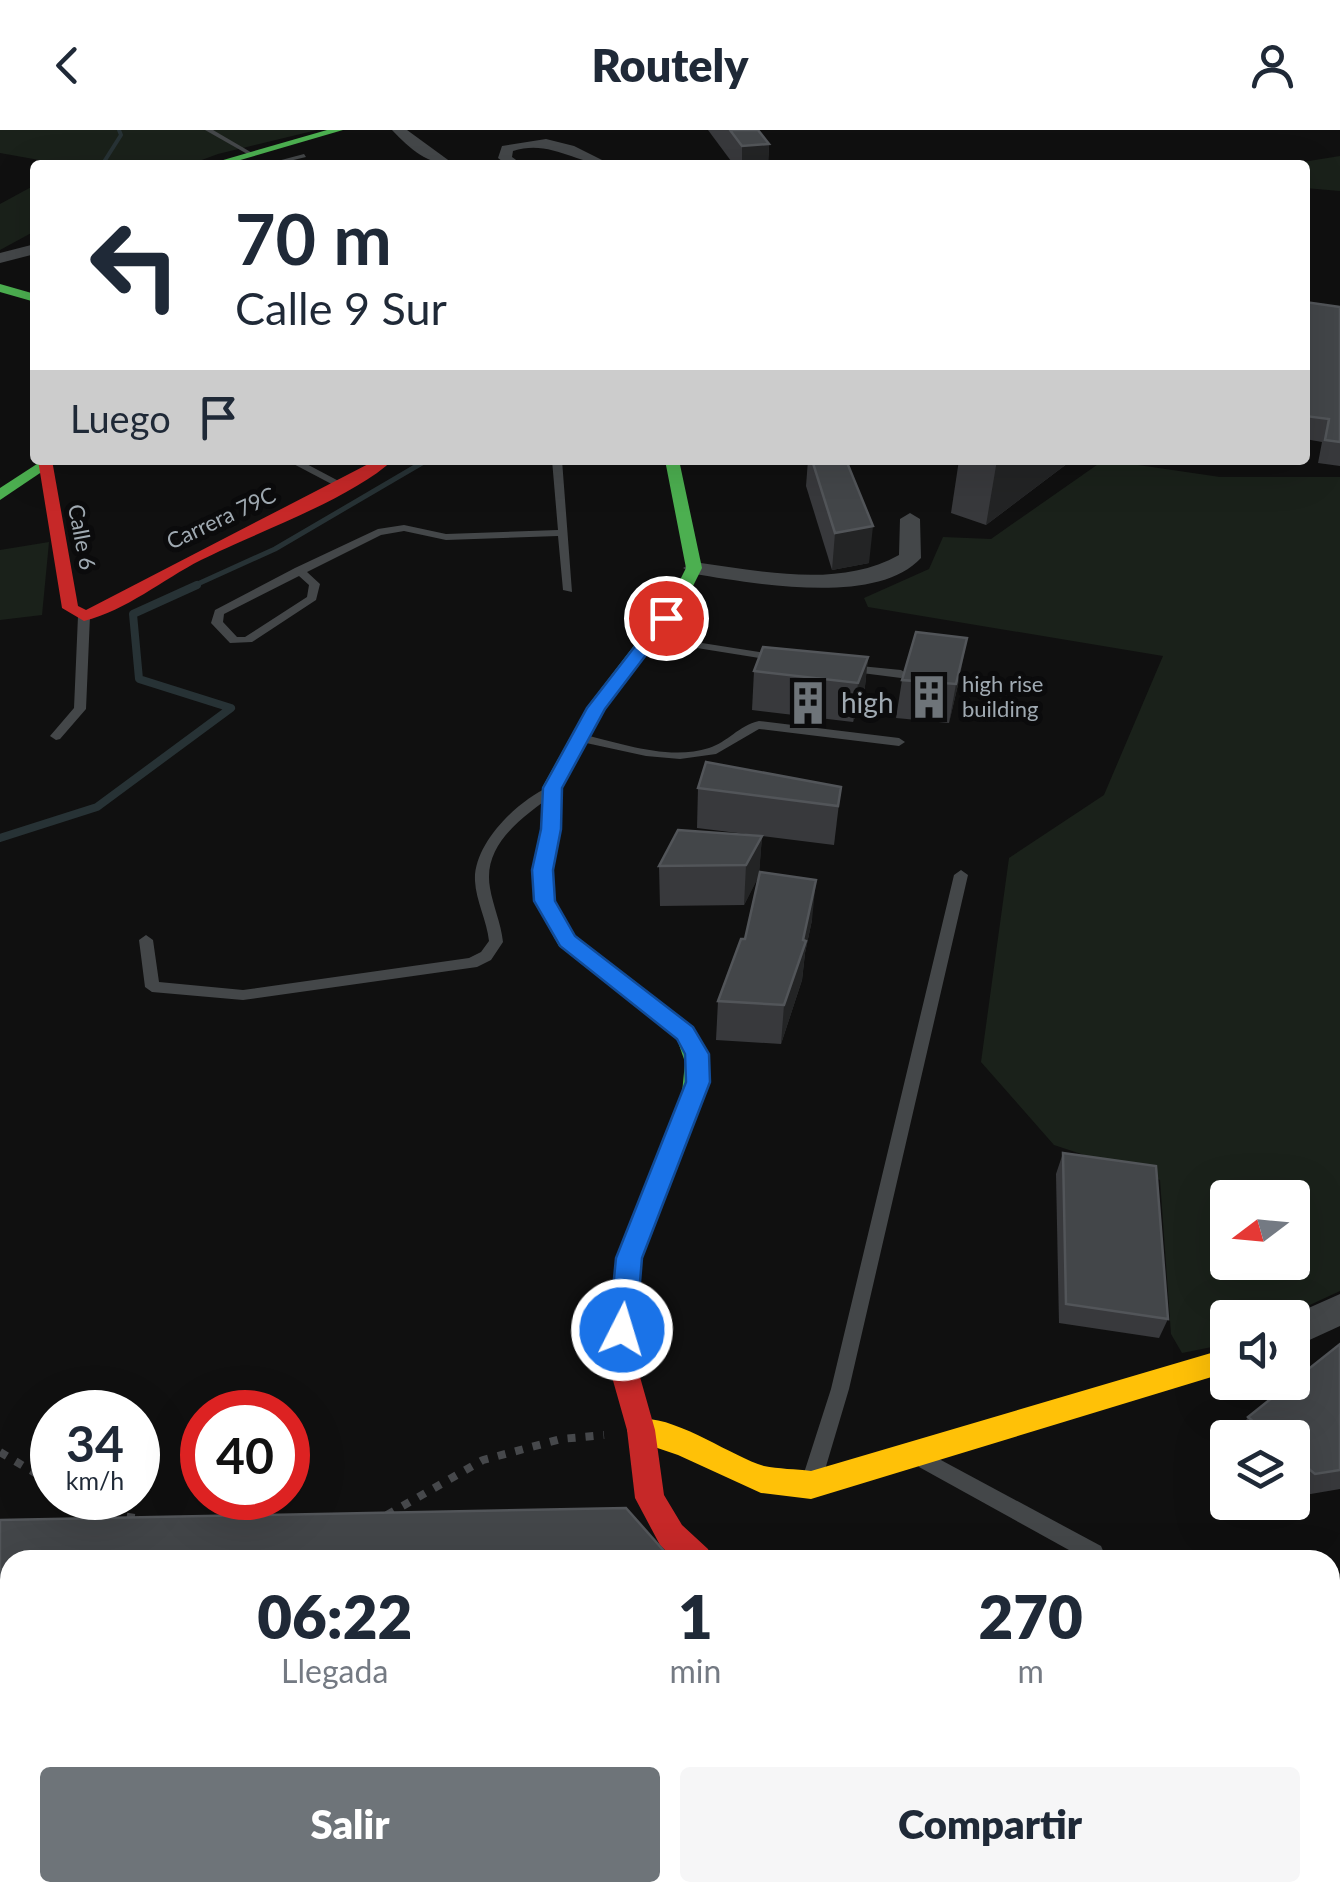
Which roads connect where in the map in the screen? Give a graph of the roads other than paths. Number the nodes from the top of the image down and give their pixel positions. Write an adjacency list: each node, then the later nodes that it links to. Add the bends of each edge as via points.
1 (208, 130): 5 (lane)
2 (338, 130): 5 (street)
3 (398, 130): 6 (street)
4 (304, 156): 5 (lane)
5 (261, 159)
6 (440, 160)
7 (508, 160): 8 (street, via 507,149 545,143)
8 (595, 160)
9 (30, 249): 10 (street)
10 (0, 258)
11 (30, 270): 12 (street)
12 (16, 292)
13 (41, 465): 20 (street, Calle 6)
14 (46, 465): 26 (street, Calle 6, via 70,608)
15 (301, 465): 19 (lane)
16 (378, 465): 19 (street, Carrera 79C)
17 (557, 465): 22 (lane)
18 (673, 465): 23 (street)
19 (345, 487): 26 (street, Carrera 79C, via 178,565 110,609)
20 (0, 495)
21 (910, 520): 23 (street, via 910,558 882,574 804,581)
22 (562, 533): 24 (lane, via 446,538 393,529); 25 (lane)
23 (694, 568): 27 (street)
24 (299, 570): 24 (lane, via 315,584 312,598 248,640 234,641 217,623 218,612)
25 (568, 590)
26 (80, 615): 31 (lane, via 80,709)
27 (651, 638): 28 (lane); 32 (street)
28 (788, 660)
29 (834, 667): 30 (lane)
30 (901, 674)
31 (56, 736)
32 (580, 738): 33 (lane, via 695,756 758,726); 34 (street)
33 (900, 742)
34 (552, 788): 36 (lane, via 512,820 483,864 496,942 472,963 243,995 152,987); 40 (street, via 543,870 553,922 588,961 685,1033 697,1054 698,1082 629,1258 622,1330)
35 (961, 875): 42 (lane, via 840,1390)
36 (146, 940)
37 (1340, 1309): 38 (street)
38 (1310, 1323)
39 (1210, 1366): 41 (street)
40 (641, 1430): 42 (street, via 761,1479); 43 (street, via 650,1498)
41 (917, 1456): 42 (street); 44 (lane)
42 (810, 1484)
43 (687, 1550)
44 (1089, 1550)

